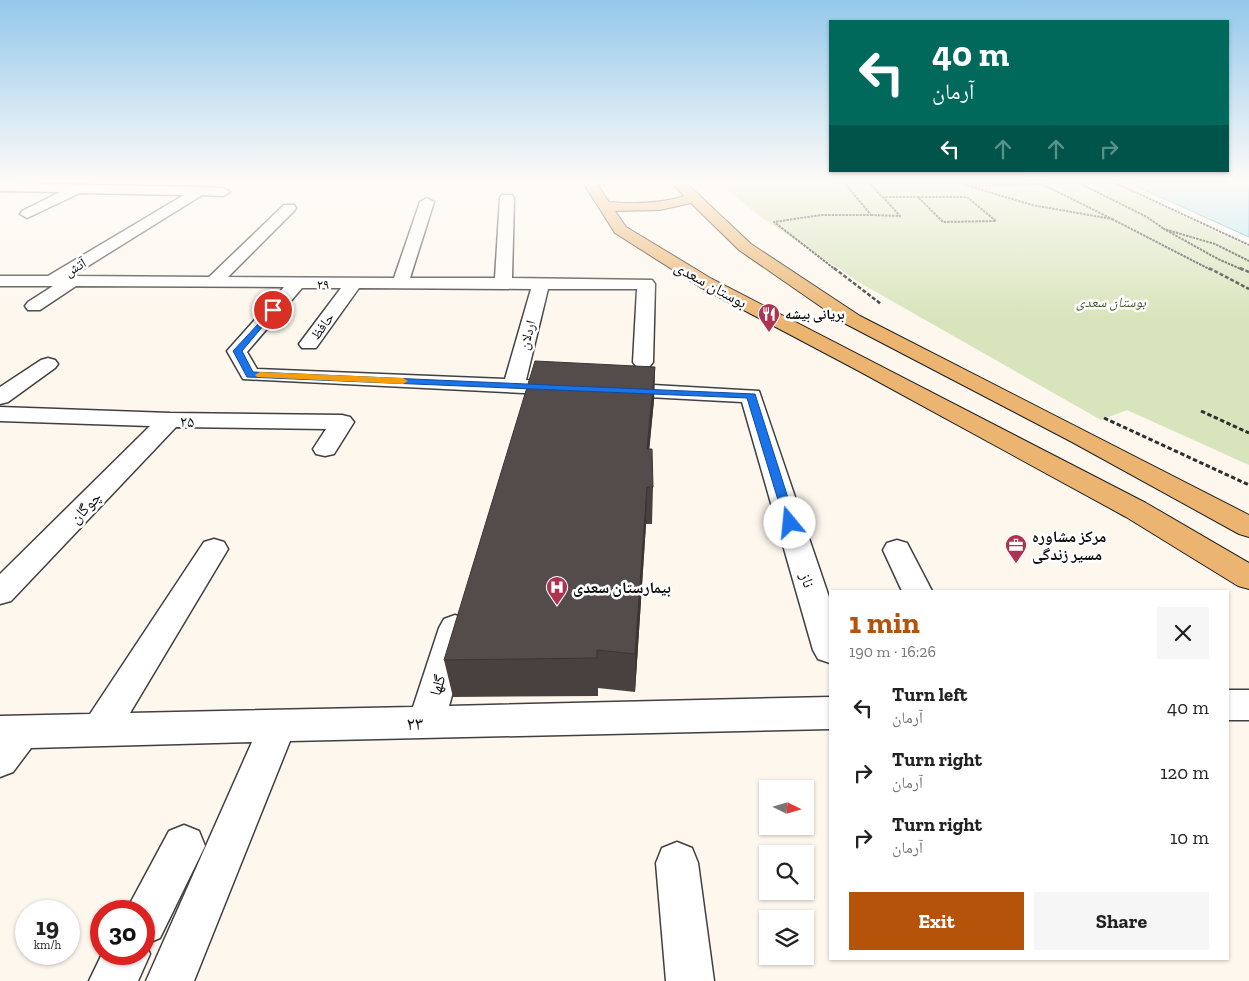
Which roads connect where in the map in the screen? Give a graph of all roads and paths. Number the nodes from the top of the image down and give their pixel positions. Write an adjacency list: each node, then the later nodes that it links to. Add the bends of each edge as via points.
1 (134, 227): 16 (street, آتش)
2 (269, 227): 18 (street)
3 (419, 227): 21 (street)
4 (506, 227): 22 (street)
5 (618, 227): 42 (main road, بوستان سعدی, via 706,283 1136,510)
6 (723, 227): 39 (main road, via 745,247 854,320)
7 (780, 227): 25 (path)
8 (1125, 227): 24 (path)
9 (1161, 227): 11 (path)
10 (1209, 227): 12 (path)
11 (1164, 229): 13 (path, via 1215,244); 14 (path)
12 (1249, 245)
13 (1249, 261)
14 (1249, 272)
15 (0, 281): 16 (street, ۲۹)
16 (52, 281): 17 (street, ۲۹)
17 (72, 282): 18 (street, ۲۹); 26 (street)
18 (212, 283): 19 (street, ۲۹)
19 (296, 284): 20 (street, ۲۹); 30 (street, via 237,351 250,375)
20 (353, 284): 21 (street, ۲۹); 27 (street, حافظ)
21 (400, 284): 22 (street, ۲۹)
22 (503, 284): 23 (street, ۲۹)
23 (541, 284): 28 (street, ۲۹, via 646,284); 30 (street, اردلان)
24 (1249, 289)
25 (881, 304)
26 (34, 306)
27 (309, 344)
28 (643, 362)
29 (48, 364): 31 (street)
30 (514, 386): 46 (street, ناز, via 751,396)
31 (0, 397)
32 (1201, 411): 36 (path)
33 (0, 414): 35 (street, ۲۵)
34 (1101, 416): 38 (path)
35 (170, 420): 37 (street, ۲۵, via 342,422); 44 (street, چوگان)
36 (1249, 433)
37 (326, 449)
38 (1249, 485)
39 (1249, 527)
40 (214, 549): 52 (street)
41 (897, 550): 43 (street)
42 (1249, 578)
43 (917, 590)
44 (0, 593)
45 (462, 605): 50 (street, گلها)
46 (829, 647)
47 (1229, 705): 48 (street)
48 (1249, 705)
49 (829, 714): 50 (street, ۲۳)
50 (426, 723): 51 (street, ۲۳)
51 (278, 726): 52 (street, ۲۳); 60 (street)
52 (100, 730): 53 (street, ۲۳)
53 (11, 732): 54 (street)
54 (0, 760)
55 (184, 846): 57 (street)
56 (677, 863): 61 (street)
57 (155, 901)
58 (121, 965): 59 (street)
59 (113, 981)
60 (170, 981)
61 (690, 981)

